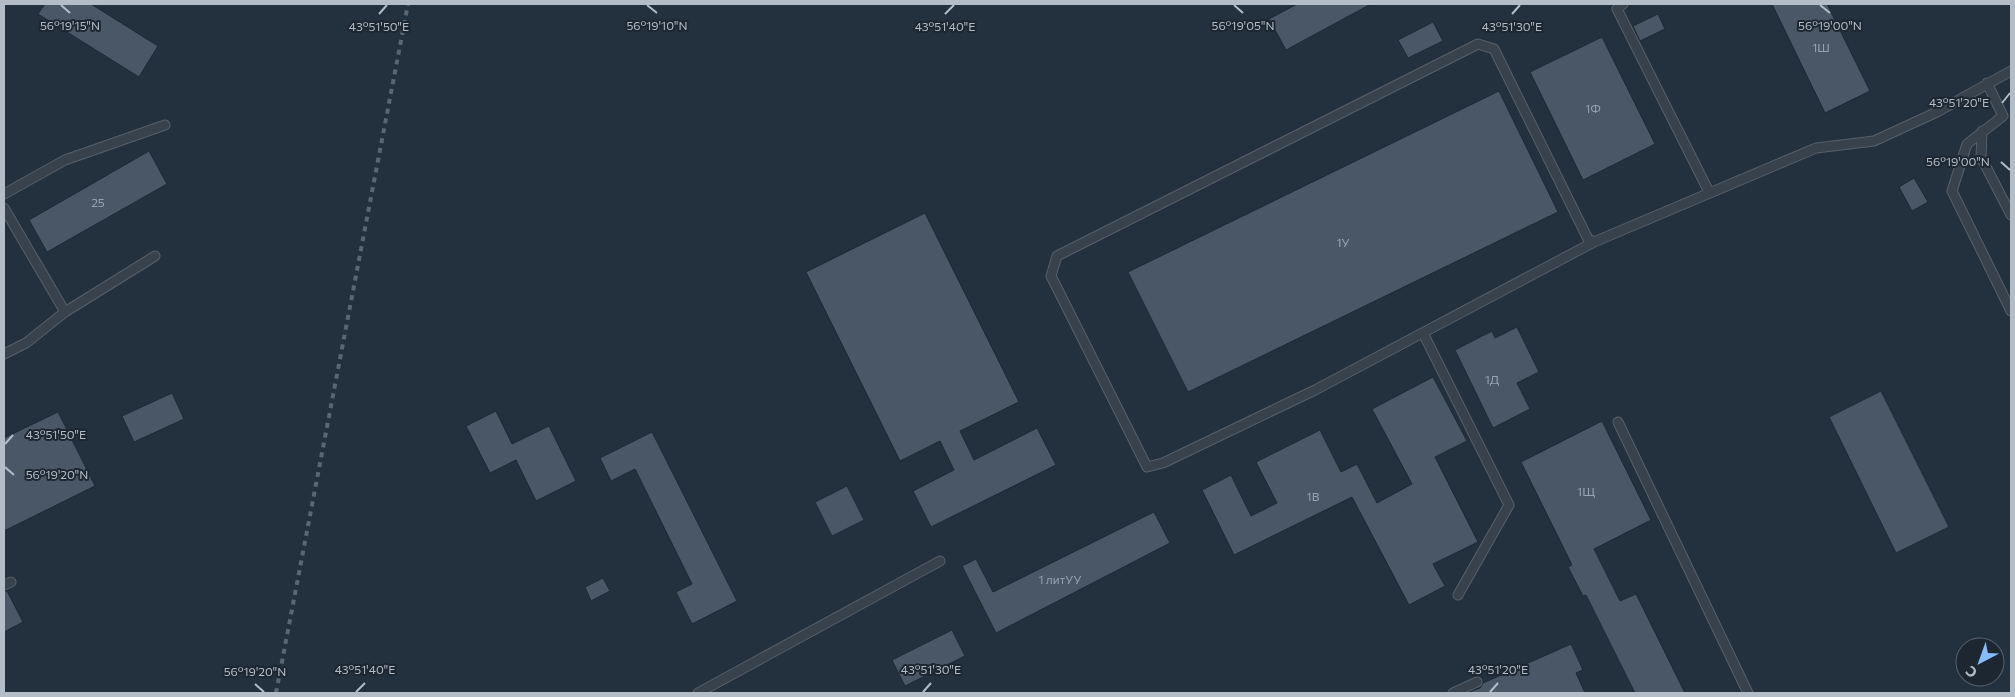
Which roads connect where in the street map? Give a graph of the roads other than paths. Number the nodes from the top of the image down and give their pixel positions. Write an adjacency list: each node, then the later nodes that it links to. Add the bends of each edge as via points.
1 (1623, 4): 6 (lane, via 1617,10)
2 (2011, 71): 3 (lane)
3 (1988, 83): 5 (lane, via 2002,116); 6 (lane, via 1937,112 1874,141 1816,148)
4 (165, 125): 7 (lane, via 65,160)
5 (1982, 131): 9 (lane, via 1981,157); 12 (lane, via 1967,144 1952,191)
6 (1709, 192): 10 (lane)
7 (4, 194)
8 (4, 208): 13 (lane)
9 (2011, 215)
10 (1594, 242): 14 (lane); 14 (lane, via 1588,239 1494,50 1478,44 1057,256 1051,276 1147,467 1163,463 1316,390)
11 (155, 256): 13 (lane)
12 (2011, 311)
13 (65, 312): 15 (lane, via 26,343)
14 (1423, 333): 18 (lane, via 1509,505)
15 (4, 354)
16 (1618, 422): 22 (lane)
17 (940, 561): 20 (lane)
18 (1458, 595)
19 (1477, 682): 21 (lane)
20 (698, 693)
21 (1453, 693)
22 (1748, 693)

